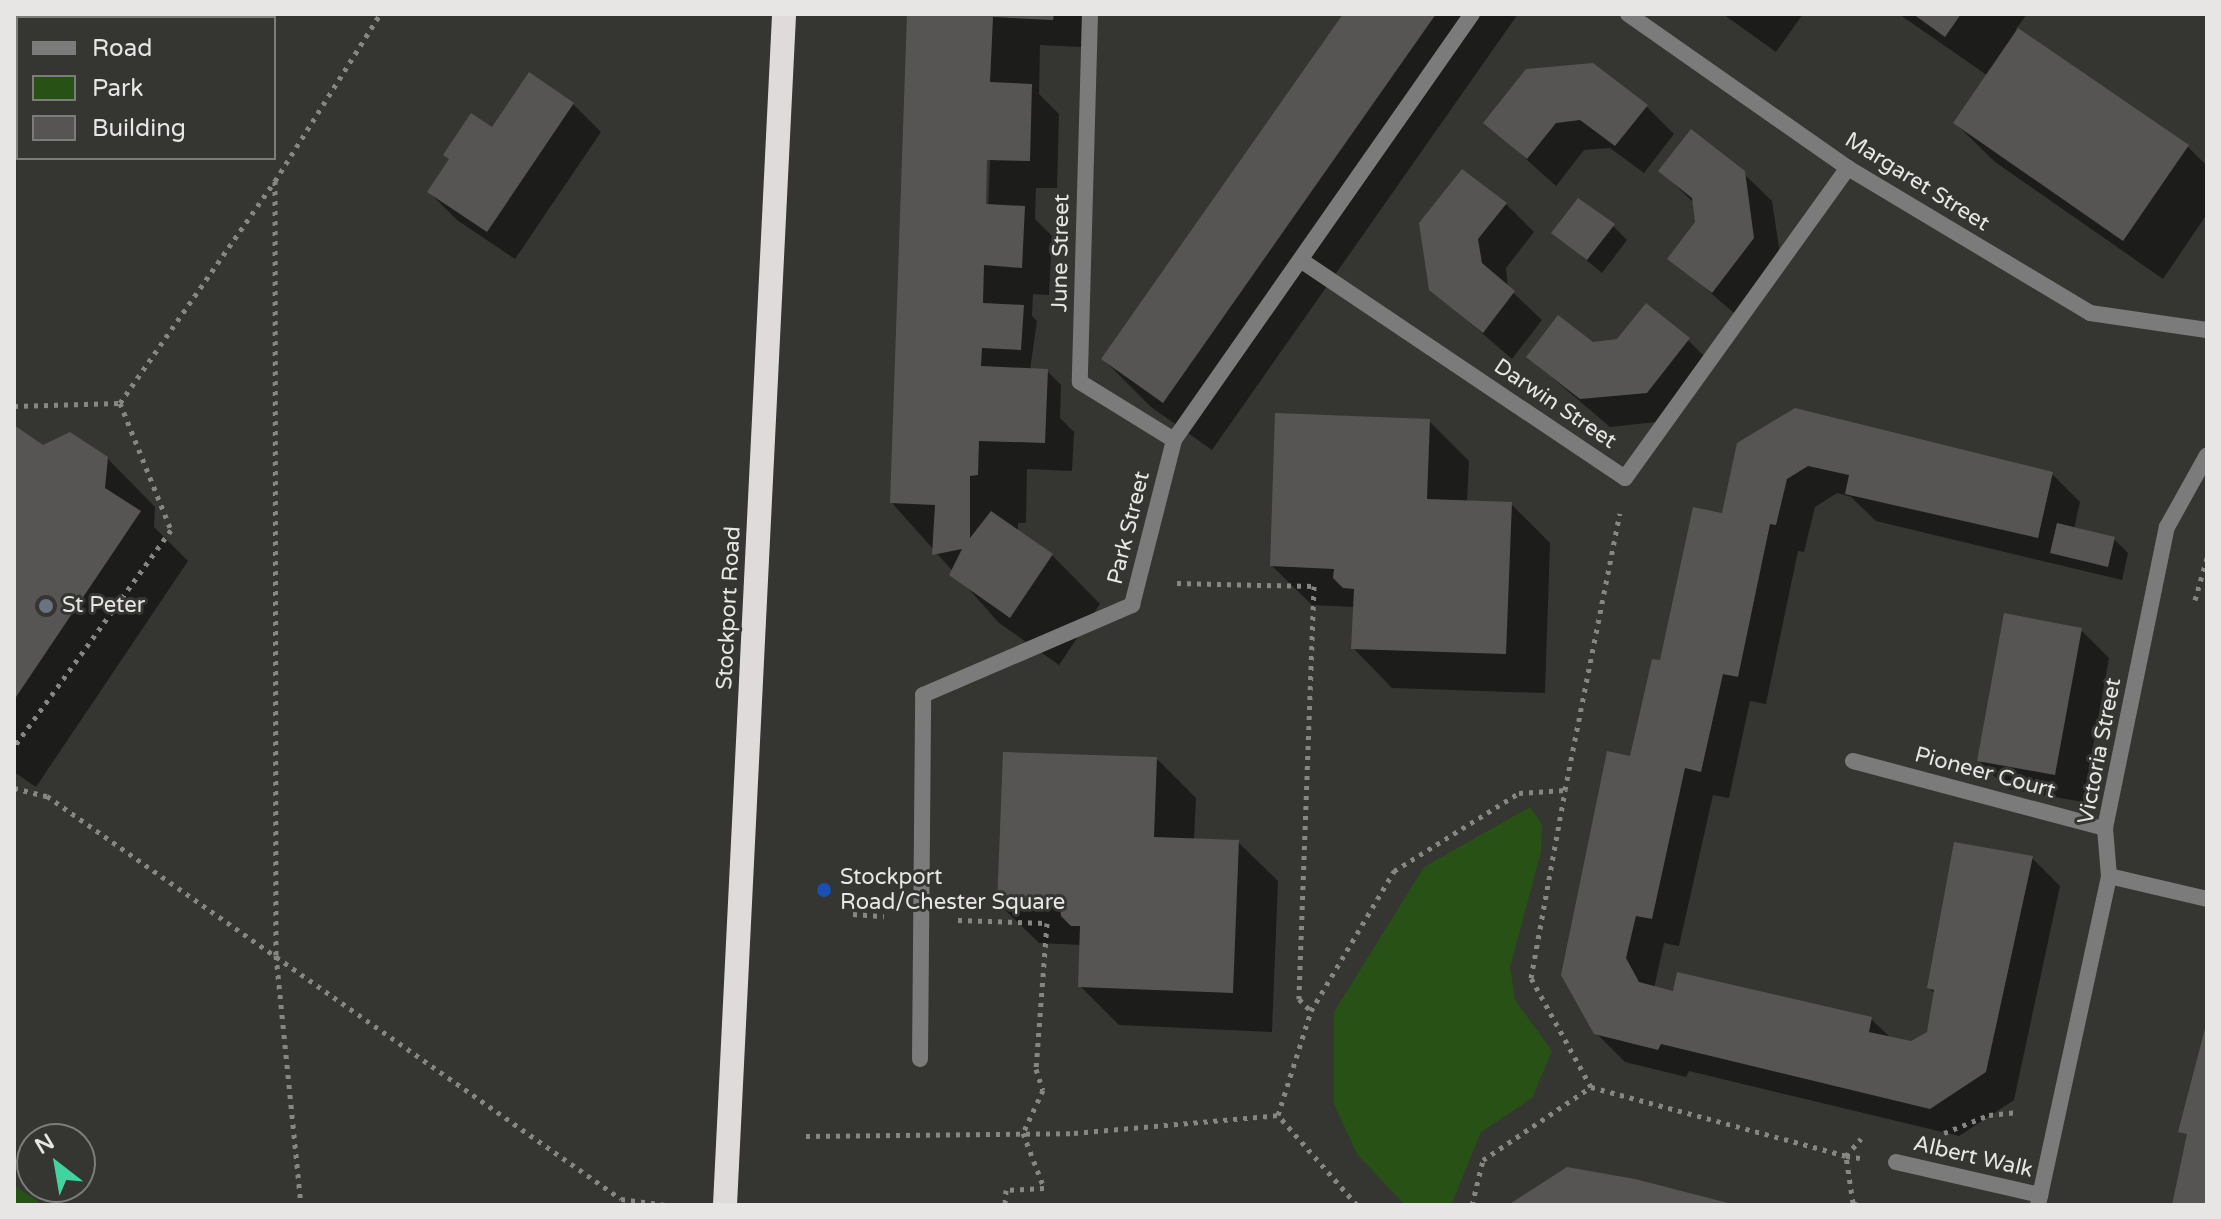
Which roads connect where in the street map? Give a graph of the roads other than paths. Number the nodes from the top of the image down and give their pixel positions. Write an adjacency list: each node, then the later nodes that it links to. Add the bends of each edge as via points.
1 (784, 14): 17 (highway, Stockport Road)
2 (1090, 14): 8 (street, June Street, via 1080,382)
3 (1472, 14): 6 (street, Park Street)
4 (1628, 14): 5 (street, Margaret Street)
5 (1848, 168): 6 (street, Darwin Street, via 1625,478); 7 (street, Margaret Street, via 2090,313)
6 (1302, 261): 8 (street, Park Street)
7 (2207, 330)
8 (1174, 440): 14 (street, Park Street, via 1132,605 923,695)
9 (2207, 455): 11 (street, Victoria Street, via 2167,527)
10 (1853, 761): 11 (street, Pioneer Court)
11 (2105, 828): 12 (street, Victoria Street)
12 (2109, 876): 13 (street); 16 (street, Victoria Street)
13 (2207, 899)
14 (920, 1059)
15 (1896, 1162): 16 (street, Albert Walk)
16 (2039, 1200)
17 (725, 1205)

